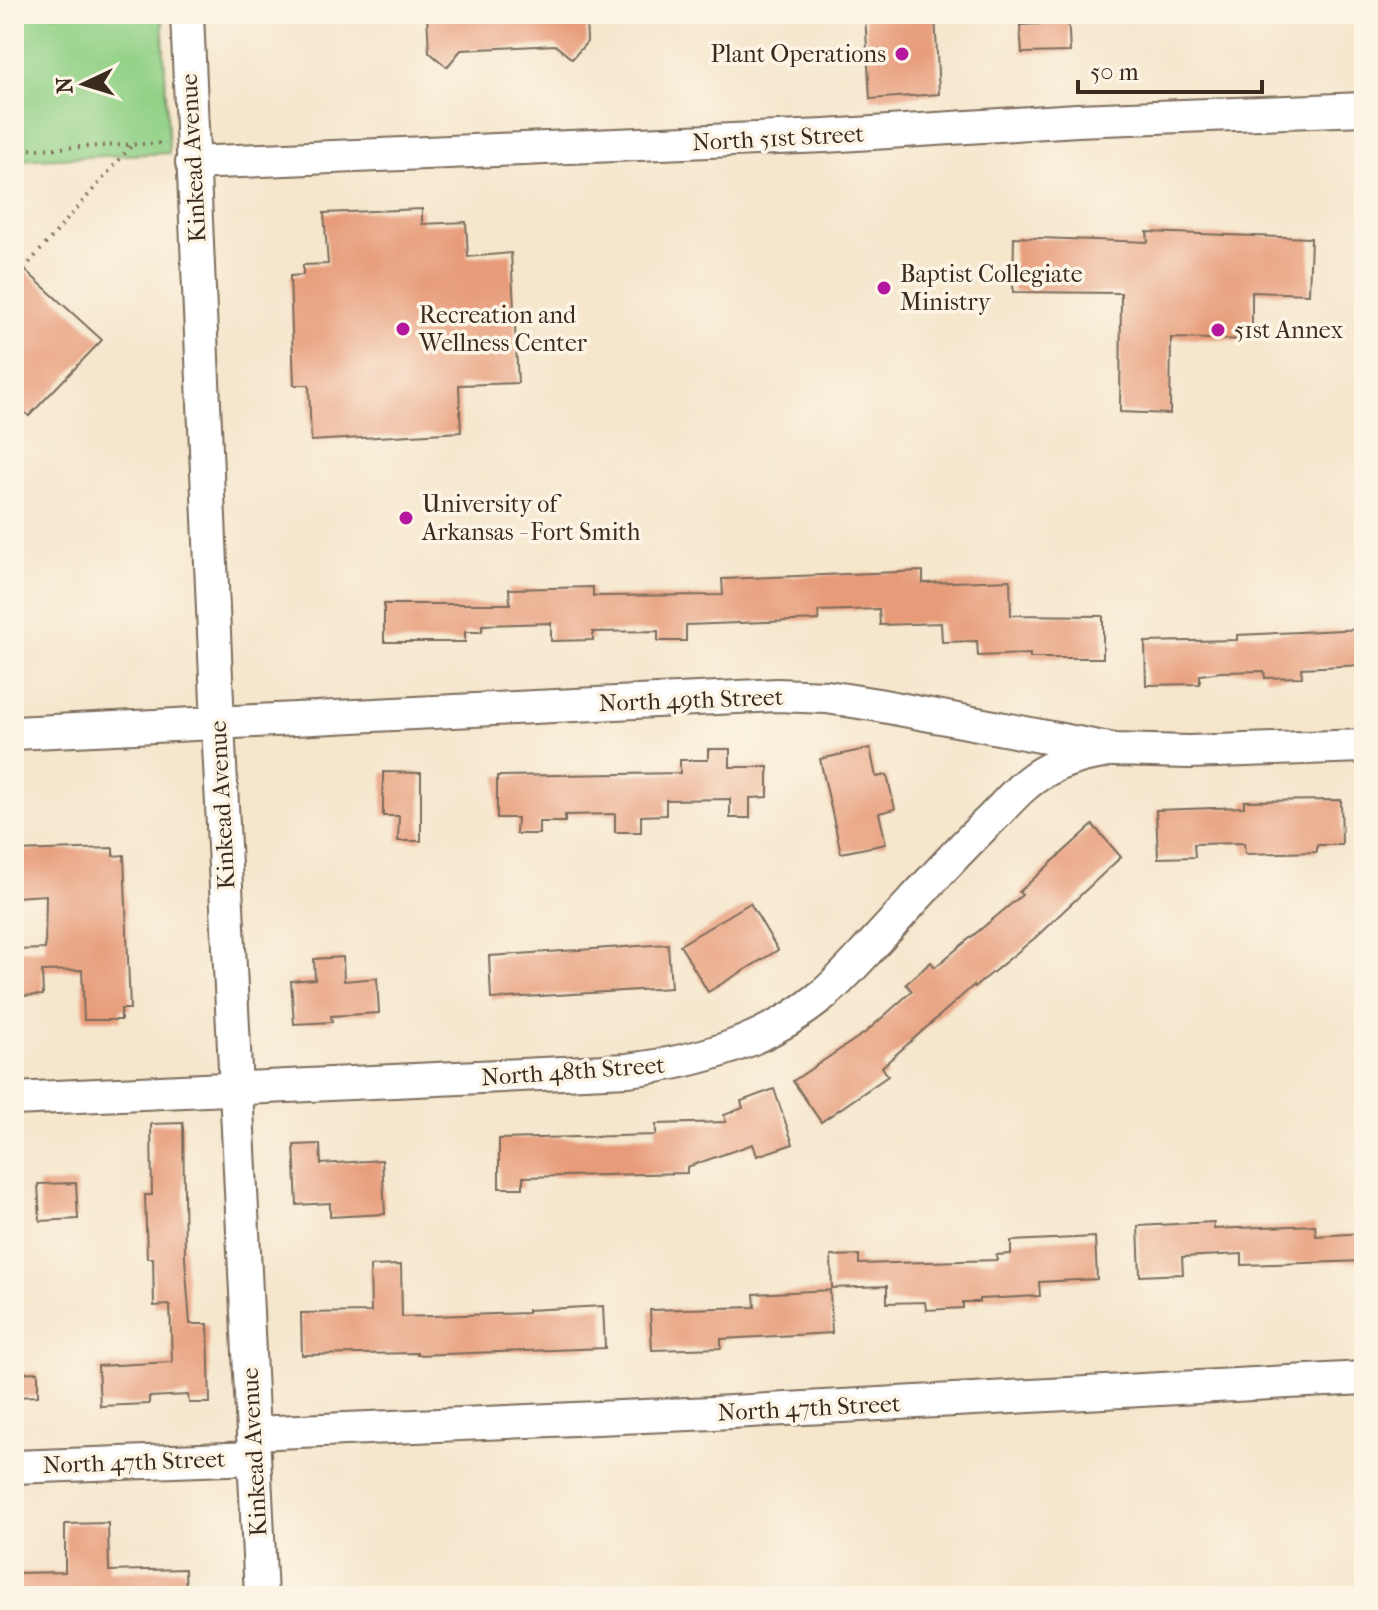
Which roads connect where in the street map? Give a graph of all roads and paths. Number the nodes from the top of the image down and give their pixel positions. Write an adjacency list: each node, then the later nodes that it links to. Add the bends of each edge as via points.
1 (187, 14): 5 (street, Kinkead Avenue)
2 (1364, 109): 5 (street, North 51st Street, via 825,136)
3 (133, 144): 4 (path); 5 (path); 6 (path)
4 (14, 150)
5 (182, 153): 7 (street, Kinkead Avenue, via 208,470)
6 (24, 269)
7 (218, 724): 8 (street, North 49th Street); 10 (street, North 49th Street, via 777,695 878,705); 11 (street, Kinkead Avenue)
8 (14, 733)
9 (1364, 746): 10 (street, North 49th Street)
10 (1114, 750): 11 (street, North 48th Street, via 1085,755 1032,779 835,985 760,1036 721,1052 675,1065 627,1070)
11 (237, 1089): 12 (street, North 48th Street); 14 (street, Kinkead Avenue)
12 (14, 1099)
13 (1364, 1378): 14 (street, North 47th Street)
14 (254, 1445): 15 (street, North 47th Street); 16 (street, Kinkead Avenue)
15 (14, 1467)
16 (261, 1596)

